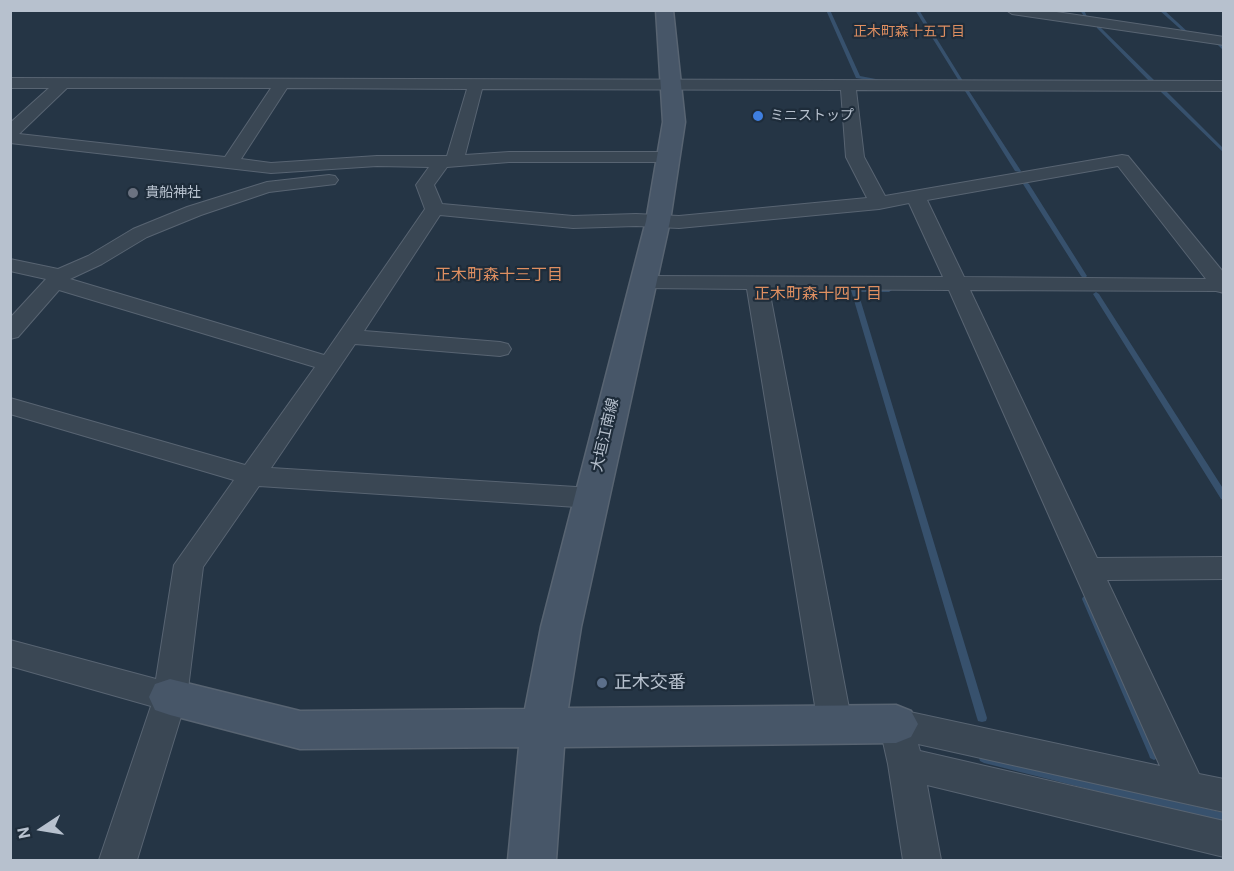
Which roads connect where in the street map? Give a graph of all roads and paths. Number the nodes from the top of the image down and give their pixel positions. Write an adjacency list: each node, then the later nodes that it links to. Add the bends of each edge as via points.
1 (664, 10): 8 (main road, 大垣江南線)
2 (1012, 10): 3 (street)
3 (1224, 41)
4 (10, 83): 5 (street)
5 (62, 84): 6 (street); 11 (street)
6 (282, 84): 7 (street); 15 (street)
7 (476, 84): 8 (street); 14 (street)
8 (671, 84): 9 (street); 13 (main road, 大垣江南線, via 674,122)
9 (848, 85): 10 (street); 18 (street, via 855,157)
10 (1224, 86)
11 (10, 133)
12 (10, 138): 15 (street)
13 (670, 157): 14 (street); 20 (main road, 大垣江南線)
14 (449, 161): 16 (street); 19 (street, via 425,185)
15 (230, 162): 16 (street, via 271,168)
16 (413, 162): 22 (street, via 391,174 267,187 194,211 140,233)
17 (913, 197): 18 (street); 25 (street, via 920,203); 26 (street, via 1122,160)
18 (879, 203): 20 (street)
19 (434, 209): 20 (street, via 573,222); 28 (street)
20 (658, 221): 23 (main road, 大垣江南線)
21 (10, 265): 22 (street)
22 (58, 279): 27 (street); 30 (street, via 259,346)
23 (642, 282): 24 (street); 33 (main road, 大垣江南線)
24 (757, 284): 25 (street); 38 (street)
25 (956, 284): 26 (street); 34 (street)
26 (1223, 285)
27 (10, 332)
28 (349, 337): 29 (street); 30 (street)
29 (500, 349)
30 (330, 364): 32 (street)
31 (10, 406): 32 (street)
32 (250, 476): 33 (street); 37 (street, via 189,565)
33 (592, 498): 39 (main road, 大垣江南線, via 561,627)
34 (1088, 568): 35 (street); 41 (street)
35 (1224, 568)
36 (10, 653): 37 (street)
37 (170, 697): 39 (main road, via 300,730); 44 (street)
38 (835, 724): 39 (main road); 40 (main road)
39 (543, 728): 45 (main road, 大垣江南線)
40 (901, 744): 41 (street); 43 (street); 46 (street)
41 (1187, 787): 42 (street)
42 (1224, 796)
43 (1224, 839)
44 (118, 861)
45 (532, 861)
46 (922, 861)

